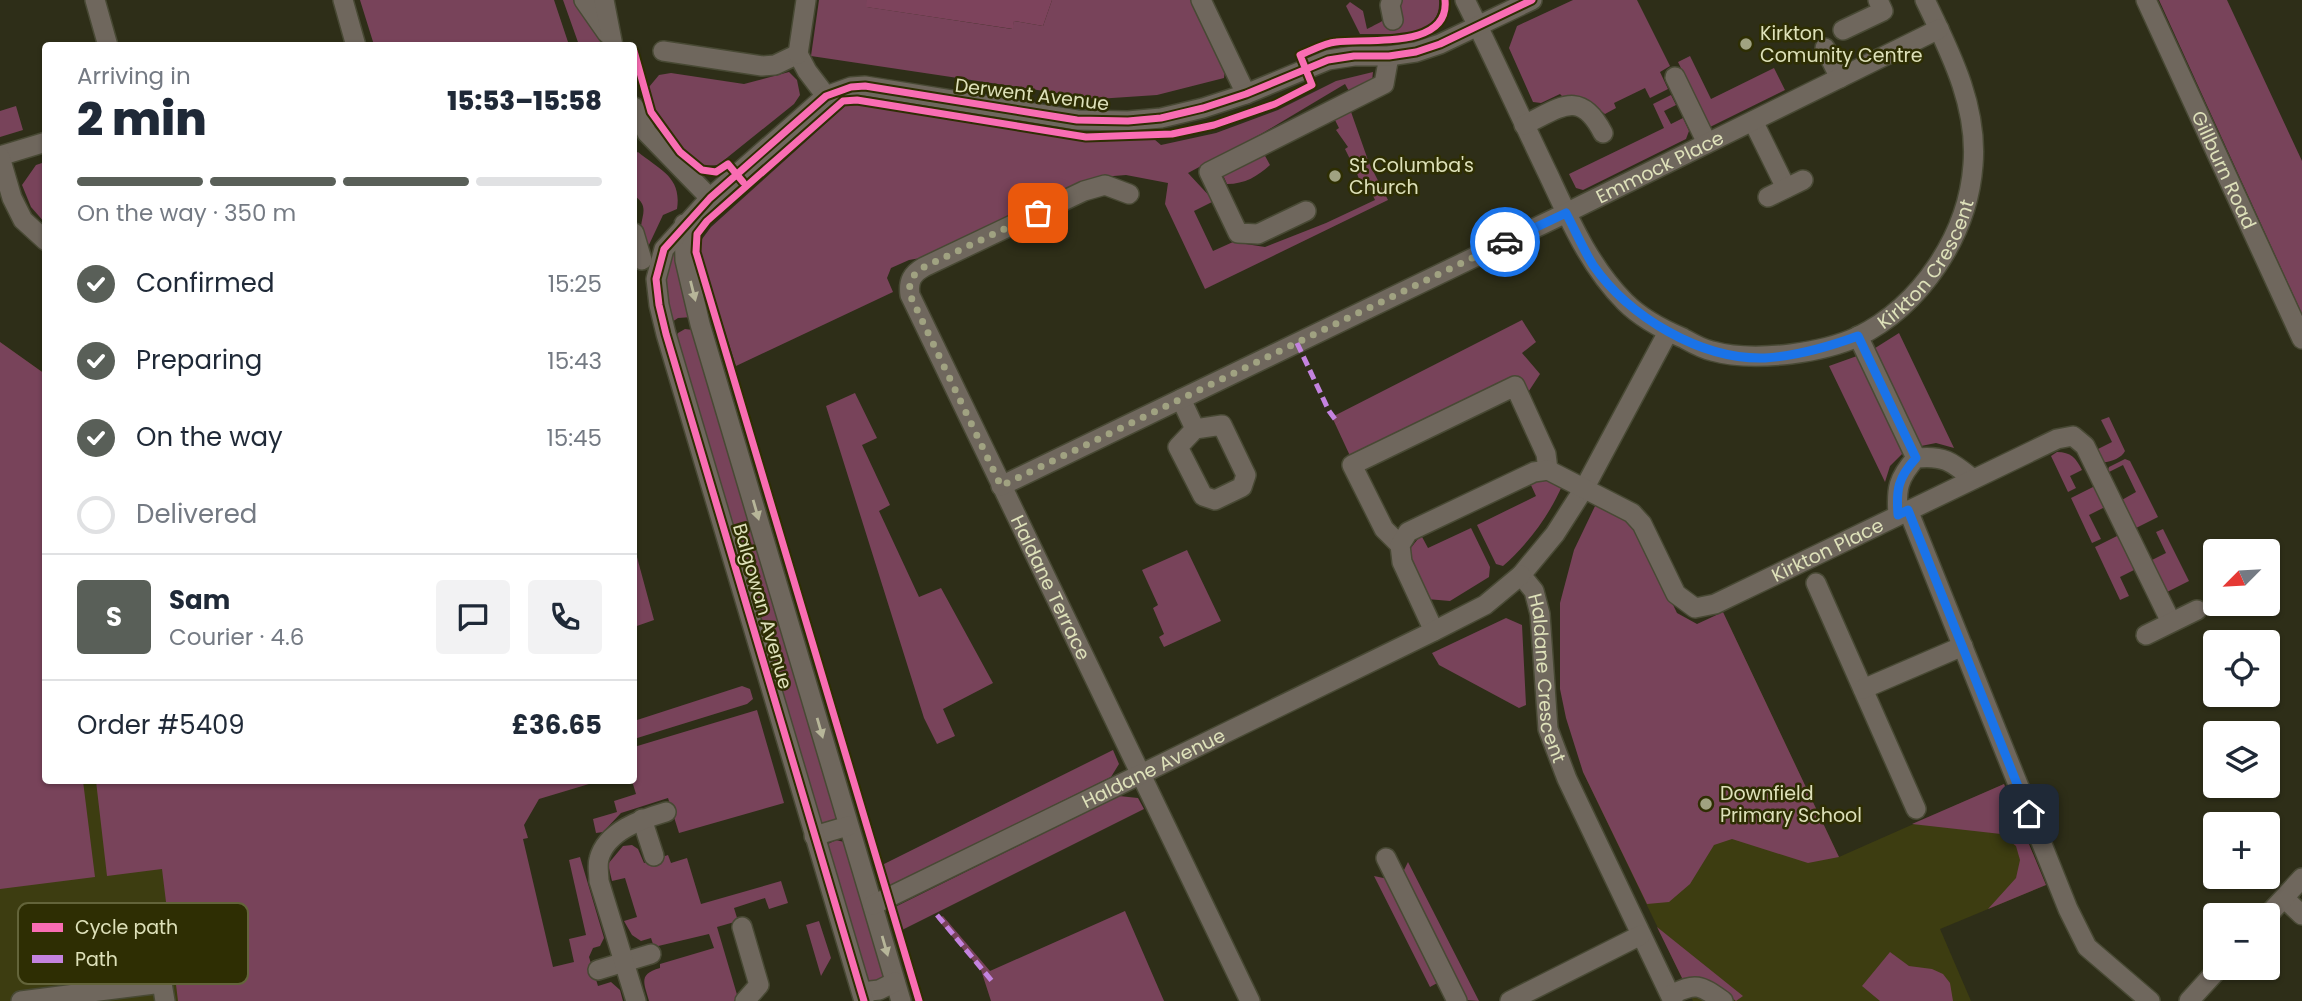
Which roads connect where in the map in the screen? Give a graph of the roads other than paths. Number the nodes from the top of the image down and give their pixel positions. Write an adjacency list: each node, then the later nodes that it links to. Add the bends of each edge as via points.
1 (95, 0): 18 (street)
2 (343, 0): 19 (street)
3 (584, 0): 17 (street)
4 (604, 0): 17 (street)
5 (806, 0): 22 (street)
6 (1201, 0): 26 (street)
7 (1392, 0): 13 (street)
8 (1465, 0): 14 (street, Kirkton Crescent)
9 (1532, 0): 14 (street, Derwent Avenue)
10 (1878, 0): 16 (street, via 1883,10)
11 (1925, 0): 15 (street, Kirkton Crescent)
12 (2146, 0): 48 (street, Gillburn Road)
13 (1393, 20)
14 (1478, 26): 23 (street, Derwent Avenue, via 1416,52); 29 (street, Kirkton Crescent)
15 (1939, 29): 25 (street, Emmock Place); 47 (street, Kirkton Crescent, via 1958,71 1971,117 1974,164 1966,208 1946,253 1922,287)
16 (1843, 30)
17 (611, 41)
18 (107, 42)
19 (355, 42)
20 (1825, 48): 25 (street)
21 (663, 51): 22 (street, via 762,66)
22 (797, 54): 27 (street)
23 (1389, 55): 26 (street, Derwent Avenue, via 1328,60); 38 (street, via 1384,84 1209,172 1238,233 1258,234)
24 (1675, 76): 33 (street)
25 (1840, 78): 28 (street, Emmock Place)
26 (1247, 94): 27 (street, Derwent Avenue, via 1182,113 1128,121 1077,120 865,86)
27 (826, 96): 37 (street, Derwent Avenue)
28 (1753, 121): 33 (street, Emmock Place); 35 (street)
29 (1524, 125): 30 (street, via 1565,105 1580,106 1594,114); 39 (street, Kirkton Crescent)
30 (1603, 133)
31 (640, 138): 37 (street)
32 (42, 143): 34 (street)
33 (1707, 143): 39 (street, Emmock Place)
34 (0, 156): 41 (street, via 23,220)
35 (1786, 188)
36 (1129, 194): 54 (street, Haldane Terrace, via 1105,184 1084,191 924,267 908,285)
37 (710, 198): 40 (street, Derwent Avenue)
38 (1306, 211)
39 (1566, 213): 45 (street, Kirkton Crescent, via 1593,265 1626,304); 49 (street, Emmock Place)
40 (684, 224): 44 (street, Balgowan Avenue, one-way to 44, via 685,260); 46 (street, Balgowan Avenue, via 664,249 656,279)
41 (42, 237)
42 (637, 243): 43 (street)
43 (642, 260)
44 (701, 324): 46 (street, via 680,325); 70 (street, Balgowan Avenue, one-way to 70)
45 (1668, 331): 47 (street, Kirkton Crescent, via 1712,351 1763,358 1821,350); 55 (street, Haldane Crescent)
46 (666, 334): 71 (street, Balgowan Avenue)
47 (1858, 336): 51 (street)
48 (2302, 339)
49 (1181, 399): 50 (street); 54 (street, Emmock Place)
50 (1195, 429)
51 (1916, 458): 53 (street, via 1936,456); 56 (street, via 1903,473 1896,493)
52 (1548, 470): 55 (street); 57 (street, via 1534,472 1408,532); 57 (street, via 1546,454 1515,386 1352,465 1384,530)
53 (1973, 479): 56 (street, Kirkton Place); 61 (street, Kirkton Place, via 2057,439 2073,436 2085,446)
54 (1001, 486): 66 (street, Haldane Terrace)
55 (1585, 487): 56 (street, Kirkton Place, via 1632,513 1642,524 1676,594 1695,608 1715,604); 58 (street, Haldane Crescent)
56 (1903, 513): 64 (street)
57 (1400, 545): 62 (street, via 1402,562)
58 (1521, 575): 62 (street, Haldane Avenue, via 1485,605); 80 (street, Haldane Crescent, via 1534,591 1540,614 1548,729)
59 (1816, 583): 65 (street)
60 (2197, 610): 61 (street)
61 (2171, 622): 63 (street)
62 (1434, 631): 66 (street, Haldane Avenue)
63 (2146, 635)
64 (1963, 646): 65 (street); 96 (street, via 2087,947)
65 (1863, 689): 67 (street)
66 (1140, 774): 77 (street, Haldane Avenue); 92 (street, Haldane Terrace)
67 (1916, 809)
68 (666, 812): 69 (street)
69 (642, 819): 72 (street); 82 (street, via 621,830 597,862)
70 (848, 825): 71 (street); 77 (street, Balgowan Avenue)
71 (814, 836): 87 (street, Balgowan Avenue)
72 (654, 856)
73 (1386, 858): 93 (street)
74 (2302, 878): 75 (street)
75 (2284, 898): 76 (street); 78 (street)
76 (2279, 903)
77 (873, 905): 86 (street, Balgowan Avenue, one-way to 86)
78 (2302, 915)
79 (741, 927): 91 (street, via 759,985)
80 (1641, 935): 88 (street, Haldane Crescent); 94 (street)
81 (651, 954): 82 (street)
82 (625, 961): 83 (street); 90 (street)
83 (598, 970)
84 (2208, 980): 97 (street)
85 (154, 984): 89 (street)
86 (898, 991): 87 (street, Balgowan Avenue, via 879,990)
87 (863, 996)
88 (1672, 998): 95 (street, via 1687,987 1701,986)
89 (21, 1001)
90 (636, 1001)
91 (745, 1001)
92 (1250, 1001)
93 (1457, 1001)
94 (1510, 1001)
95 (1723, 1001)
96 (2150, 1001)
97 (2189, 1001)

